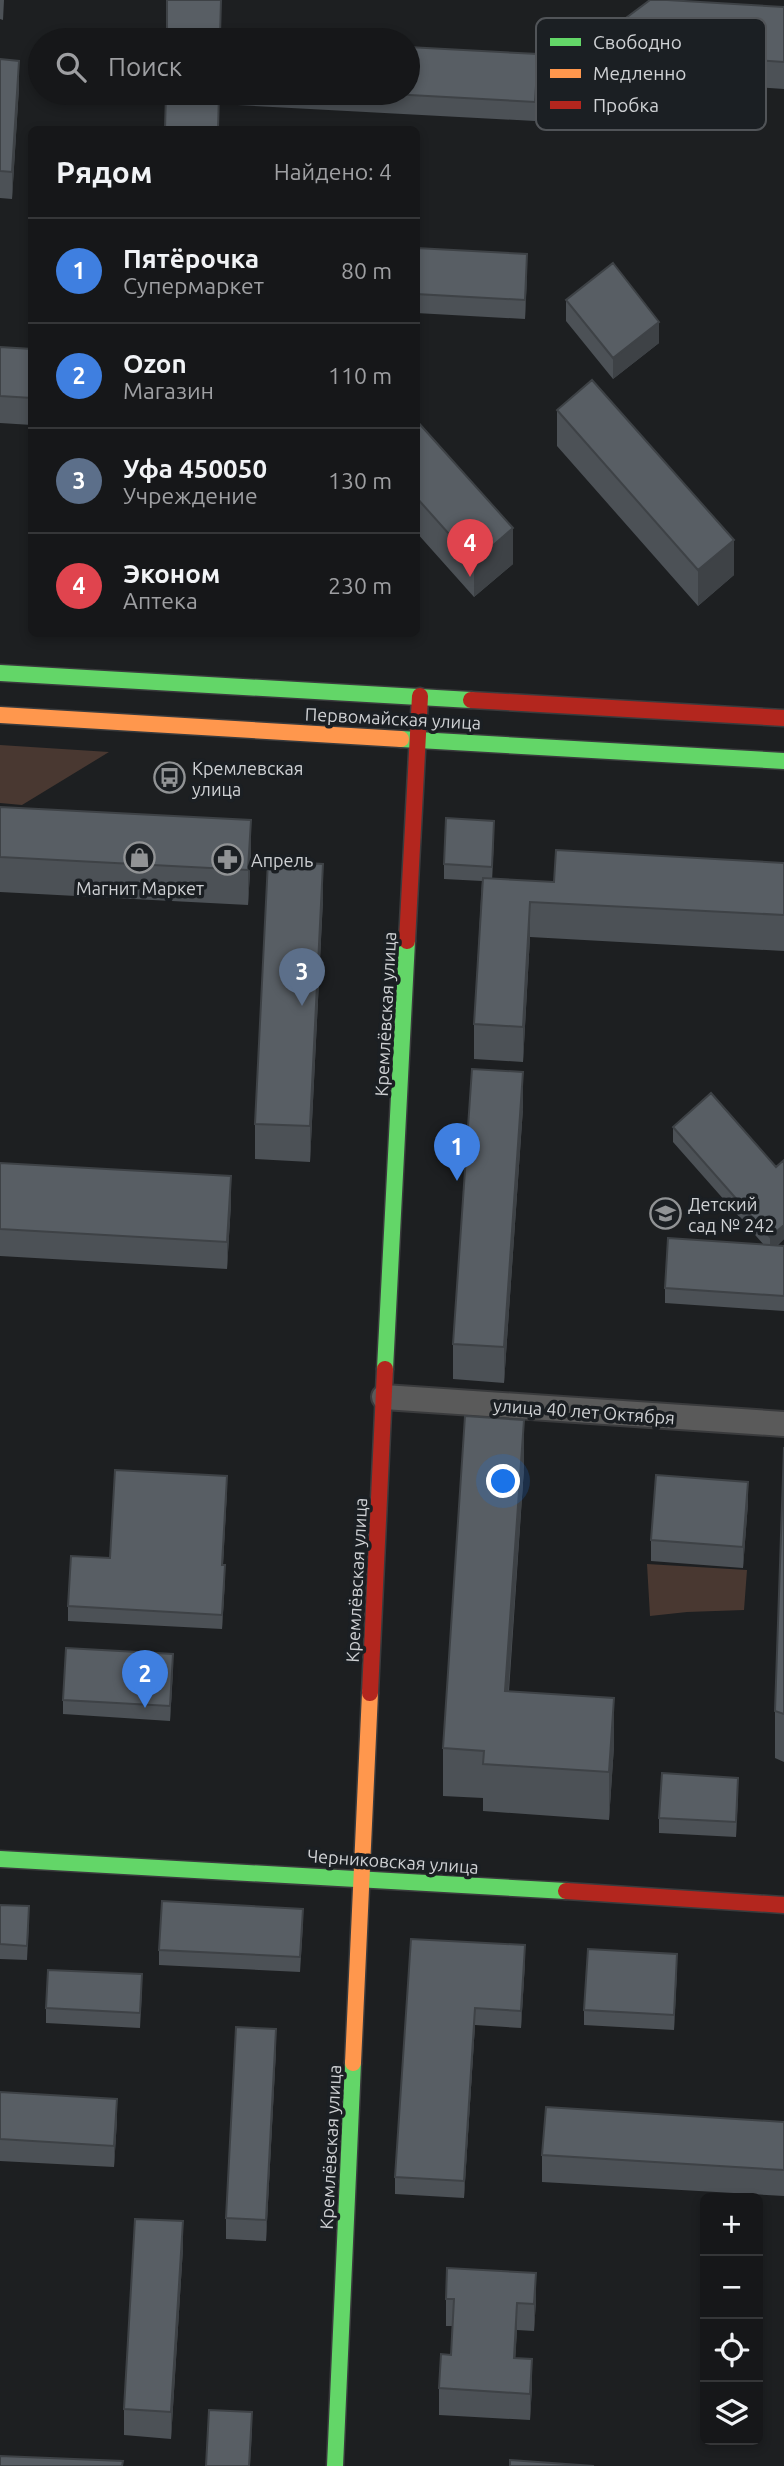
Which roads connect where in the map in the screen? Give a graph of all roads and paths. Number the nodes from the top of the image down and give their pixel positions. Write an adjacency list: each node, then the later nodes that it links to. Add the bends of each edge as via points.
1 (0, 673): 2 (street, Первомайская улица)
2 (420, 696): 4 (street, Первомайская улица); 5 (street, Кремлёвская улица)
3 (0, 715): 5 (street, Первомайская улица)
4 (784, 718)
5 (417, 739): 6 (street, Первомайская улица); 7 (street, Кремлёвская улица)
6 (784, 761)
7 (384, 1397): 8 (street, улица 40 лет Октября); 10 (street, Кремлёвская улица)
8 (784, 1424)
9 (0, 1859): 10 (street, Черниковская улица)
10 (361, 1878): 11 (street, Черниковская улица); 12 (street, Кремлёвская улица)
11 (784, 1906)
12 (335, 2466)

